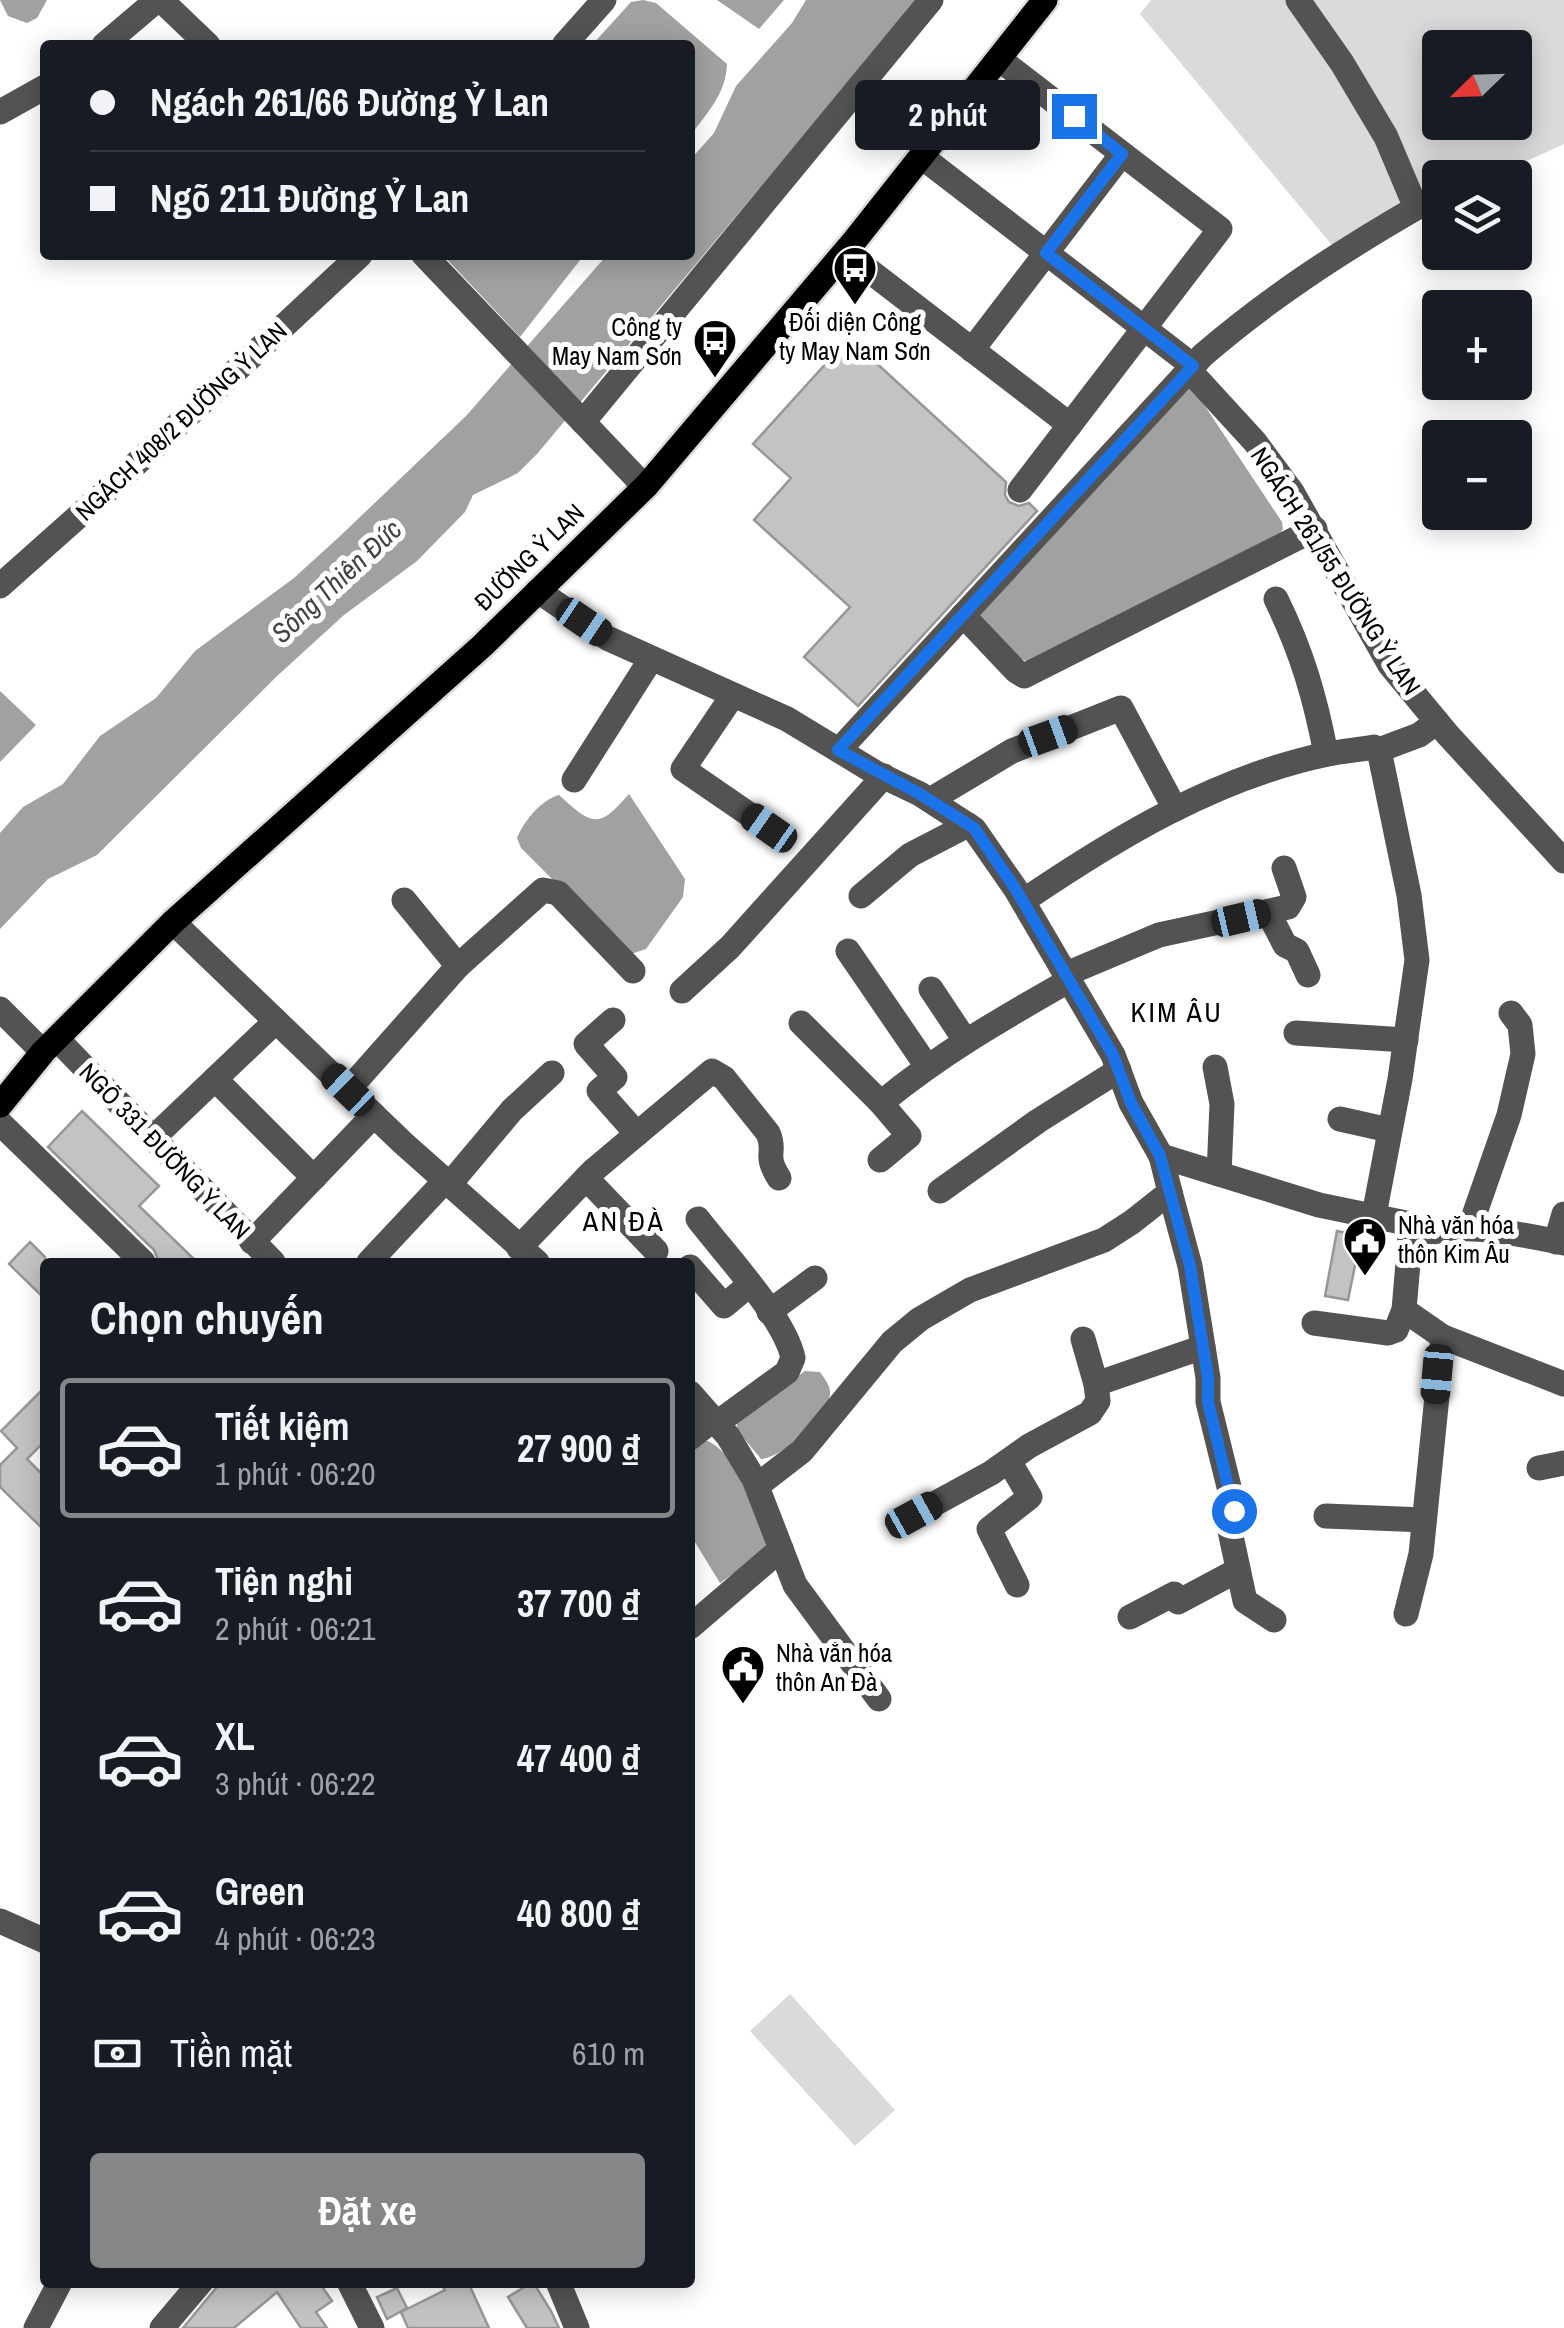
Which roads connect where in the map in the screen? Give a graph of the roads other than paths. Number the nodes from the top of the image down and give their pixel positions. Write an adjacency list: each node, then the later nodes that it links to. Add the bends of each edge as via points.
1 (604, 0): 8 (street)
2 (931, 0): 21 (street)
3 (1045, 0): 9 (main road, ĐƯỜNG Ỷ LAN)
4 (1298, 0): 20 (street, via 1386,138 1416,208 1252,313)
5 (162, 1): 6 (street); 7 (street)
6 (111, 40)
7 (203, 40)
8 (568, 40)
9 (999, 59): 12 (street); 13 (main road, ĐƯỜNG Ỷ LAN)
10 (40, 89): 11 (street)
11 (0, 112)
12 (1122, 154): 15 (street); 18 (street, via 1220,229)
13 (922, 157): 14 (main road, ĐƯỜNG Ỷ LAN); 15 (street, NGÁCH 261/55 ĐƯỜNG Ỷ LAN)
14 (845, 252): 19 (street); 23 (main road, ĐƯỜNG Ỷ LAN)
15 (1046, 253): 18 (street, NGÁCH 261/55 ĐƯỜNG Ỷ LAN); 19 (street)
16 (355, 260): 26 (street, NGÁCH 408/2 ĐƯỜNG Ỷ LAN)
17 (429, 260): 21 (street)
18 (1144, 328): 20 (street, NGÁCH 261/55 ĐƯỜNG Ỷ LAN); 22 (street)
19 (972, 350): 22 (street)
20 (1191, 368): 25 (street, NGÁCH 261/55 ĐƯỜNG Ỷ LAN, via 1254,442); 29 (street)
21 (583, 422): 23 (street)
22 (1070, 425): 24 (street)
23 (645, 487): 27 (main road, ĐƯỜNG Ỷ LAN)
24 (1020, 490)
25 (1314, 529): 29 (street, via 1024,676); 32 (street, NGÁCH 261/55 ĐƯỜNG Ỷ LAN, via 1390,665)
26 (0, 586)
27 (538, 591): 30 (street); 48 (main road, ĐƯỜNG Ỷ LAN)
28 (1276, 599): 35 (street, via 1300,648)
29 (963, 615): 33 (street)
30 (651, 659): 31 (street); 37 (street)
31 (733, 696): 33 (street); 41 (street, via 683,769)
32 (1436, 722): 34 (street); 42 (street, NGÁCH 261/55 ĐƯỜNG Ỷ LAN)
33 (838, 750): 36 (street)
34 (1380, 750): 35 (street); 63 (street, via 1415,943)
35 (1326, 754): 39 (street)
36 (884, 776): 38 (street); 55 (street)
37 (574, 780)
38 (930, 800): 39 (street, via 999,758 1121,708); 40 (street)
39 (1175, 810): 46 (street)
40 (968, 825): 44 (street, via 910,855); 46 (street)
41 (769, 828)
42 (1564, 861)
43 (1284, 868): 47 (street, via 1293,902)
44 (861, 896)
45 (404, 900): 50 (street)
46 (1023, 901): 53 (street)
47 (1268, 912): 52 (street); 53 (street, via 1159,935)
48 (174, 922): 59 (street); 64 (main road, ĐƯỜNG Ỷ LAN)
49 (848, 951): 65 (street)
50 (458, 966): 51 (street, via 542,890 558,893); 70 (street)
51 (633, 972)
52 (1308, 974)
53 (1068, 977): 62 (street); 67 (street)
54 (931, 989): 62 (street)
55 (682, 992)
56 (0, 1008): 64 (street, NGÕ 331 ĐƯỜNG Ỷ LAN)
57 (1511, 1013): 91 (street, via 1520,1025 1523,1054)
58 (613, 1020): 77 (street, via 586,1044 615,1077 599,1091)
59 (276, 1021): 69 (street); 70 (street)
60 (801, 1023): 71 (street)
61 (1296, 1034): 63 (street)
62 (965, 1040): 65 (street)
63 (1406, 1040): 76 (street)
64 (50, 1046): 72 (main road, ĐƯỜNG Ỷ LAN); 78 (street, NGÕ 331 ĐƯỜNG Ỷ LAN)
65 (926, 1066): 71 (street)
66 (1215, 1067): 81 (street, via 1222,1104)
67 (1118, 1070): 79 (street); 86 (street)
68 (552, 1073): 85 (street)
69 (215, 1079): 78 (street); 82 (street)
70 (348, 1090): 73 (street)
71 (881, 1103): 80 (street, via 909,1136)
72 (0, 1105)
73 (374, 1115): 82 (street); 85 (street)
74 (1340, 1119): 76 (street)
75 (0, 1123): 97 (street)
76 (1389, 1130): 89 (street)
77 (637, 1134): 83 (street); 84 (street, via 707,1074 718,1072 768,1133 769,1163)
78 (153, 1138): 93 (street, NGÕ 331 ĐƯỜNG Ỷ LAN)
79 (1160, 1156): 81 (street); 87 (street)
80 (880, 1160)
81 (1219, 1174): 89 (street)
82 (314, 1178): 93 (street)
83 (586, 1178): 95 (street); 96 (street)
84 (779, 1178)
85 (447, 1183): 96 (street); 99 (street)
86 (940, 1191)
87 (1170, 1192): 108 (street); 115 (street, via 1104,1240 970,1290 920,1318 892,1342 802,1451)
88 (1564, 1214): 94 (street)
89 (1374, 1215): 92 (street, via 1406,1223)
90 (698, 1219): 102 (street)
91 (1470, 1227): 92 (street); 94 (street)
92 (1410, 1239): 103 (street)
93 (252, 1242): 98 (street, NGÕ 331 ĐƯỜNG Ỷ LAN)
94 (1560, 1243)
95 (656, 1251)
96 (528, 1255)
97 (139, 1258)
98 (269, 1258)
99 (378, 1258)
100 (695, 1272): 102 (street, via 724,1306)
101 (815, 1278): 104 (street)
102 (750, 1285): 104 (street)
103 (1404, 1310): 105 (street, via 1388,1334); 106 (street)
104 (769, 1312): 112 (street, via 791,1348 791,1366)
105 (1314, 1323)
106 (1443, 1336): 110 (street); 118 (street)
107 (1082, 1339): 109 (street)
108 (1204, 1347): 109 (street); 120 (street)
109 (1096, 1384): 114 (street, via 1098,1401 1090,1413)
110 (1564, 1384)
111 (695, 1398): 112 (street)
112 (716, 1421): 113 (street); 115 (street)
113 (695, 1435)
114 (1009, 1461): 116 (street); 121 (street, via 1030,1497 989,1529)
115 (758, 1486): 119 (street)
116 (914, 1515)
117 (1326, 1516): 118 (street)
118 (1424, 1520): 122 (street)
119 (781, 1549): 125 (street); 126 (street, via 796,1584)
120 (1238, 1570): 123 (street, via 1178,1602 1174,1594); 124 (street, via 1245,1601)
121 (1017, 1585)
122 (1406, 1614)
123 (1130, 1617)
124 (1274, 1620)
125 (695, 1623)
126 (879, 1700)
127 (0, 1921): 128 (street)
128 (40, 1940)
129 (57, 2288): 133 (street)
130 (196, 2288): 134 (street)
131 (355, 2288): 135 (street)
132 (560, 2288): 136 (street)
133 (36, 2328)
134 (162, 2328)
135 (372, 2328)
136 (576, 2328)

